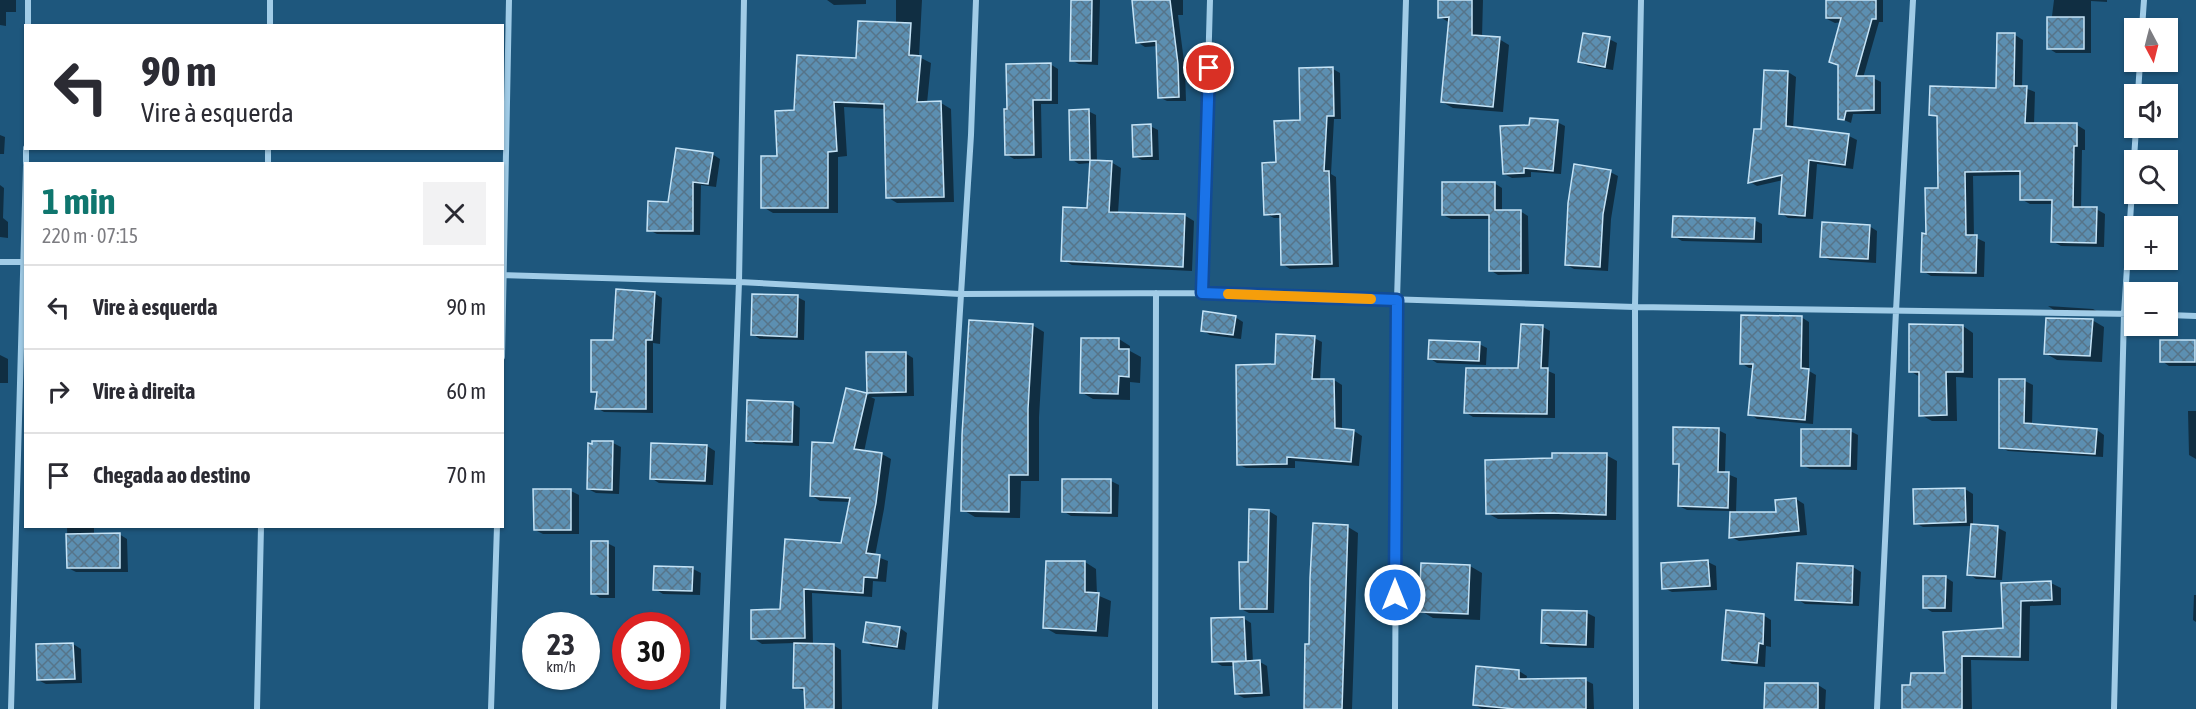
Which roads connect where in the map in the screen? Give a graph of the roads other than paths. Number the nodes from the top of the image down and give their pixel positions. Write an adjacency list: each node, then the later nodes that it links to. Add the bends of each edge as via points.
1 (28, 0): 12 (street)
2 (270, 0): 13 (street)
3 (509, 0): 17 (street)
4 (744, 0): 18 (street)
5 (976, 0): 23 (street)
6 (1210, 0): 21 (street)
7 (1406, 0): 24 (street)
8 (1641, 0): 25 (street)
9 (1913, 0): 26 (street)
10 (2144, 0): 11 (street)
11 (2143, 18)
12 (28, 24)
13 (270, 24)
14 (2135, 138): 19 (street)
15 (0, 262): 16 (street)
16 (24, 262)
17 (504, 275): 18 (street)
18 (739, 282): 23 (street); 35 (street)
19 (2126, 282)
20 (1156, 292): 21 (street); 23 (street); 37 (street)
21 (1202, 293): 24 (street)
22 (24, 294): 32 (street)
23 (960, 294): 36 (street)
24 (1397, 300): 25 (street); 38 (street)
25 (1635, 307): 26 (street); 39 (street)
26 (1896, 311): 27 (street); 40 (street)
27 (2124, 314): 41 (street)
28 (2178, 315): 29 (street)
29 (2196, 316)
30 (261, 528): 33 (street)
31 (497, 528): 34 (street)
32 (11, 709)
33 (257, 709)
34 (491, 709)
35 (723, 709)
36 (935, 709)
37 (1155, 709)
38 (1395, 709)
39 (1636, 709)
40 (1877, 709)
41 (2114, 709)

